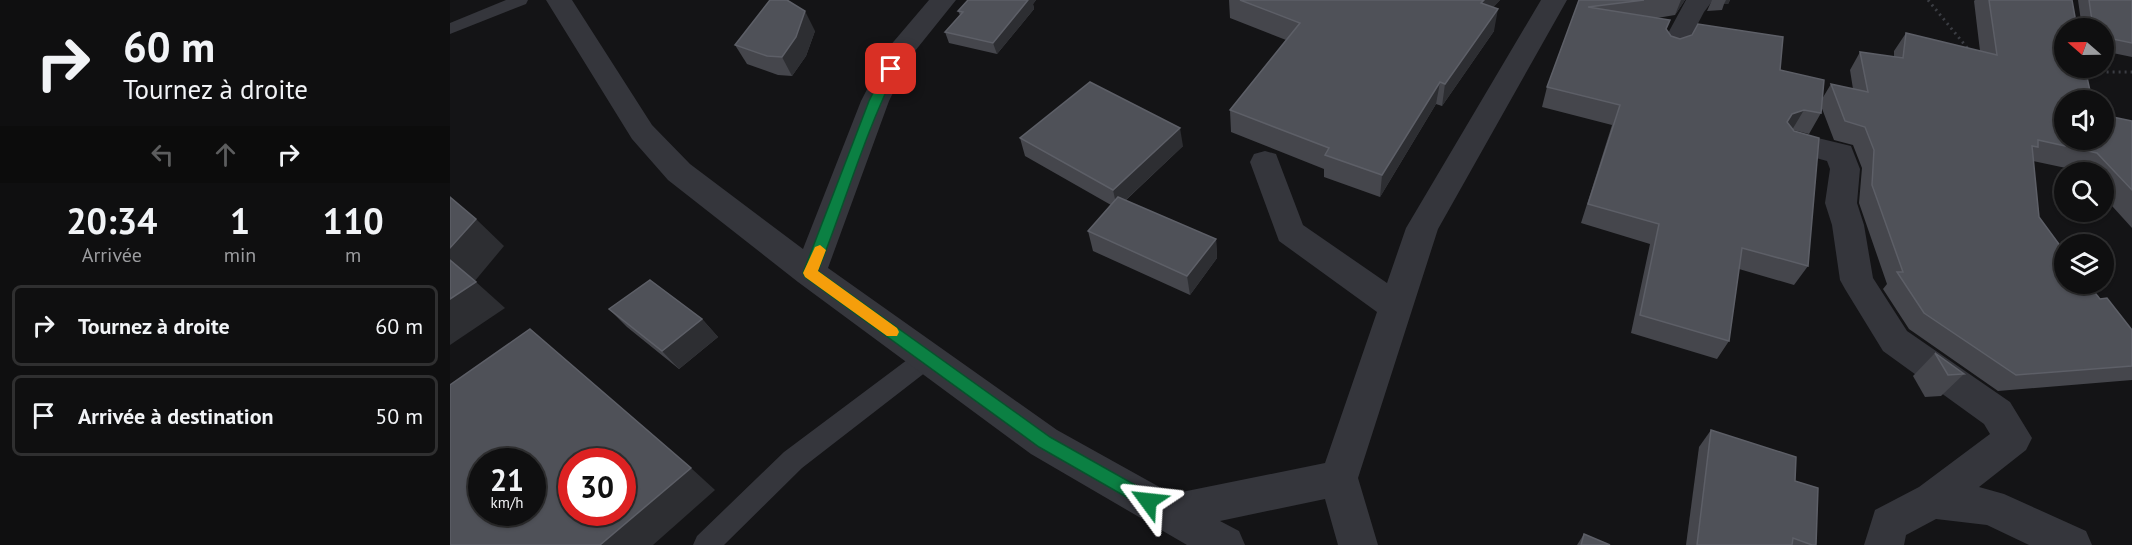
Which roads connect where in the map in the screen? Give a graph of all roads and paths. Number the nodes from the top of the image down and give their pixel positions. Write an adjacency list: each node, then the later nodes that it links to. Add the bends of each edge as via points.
1 (520, 0): 7 (lane)
2 (559, 0): 14 (street, via 649,140 679,172)
3 (944, 0): 14 (street, via 899,53 875,101)
4 (1554, 0): 15 (street, via 1422,228)
5 (1700, 0): 8 (street)
6 (1928, 0): 9 (path, via 1961,44)
7 (450, 29)
8 (1673, 48)
9 (1974, 54)
10 (2132, 72): 11 (path, via 2092,73)
11 (2078, 82)
12 (1793, 142): 18 (street, via 1839,153 1845,169 1841,203 1857,280 1895,341 1997,413 2013,438)
13 (1265, 162): 15 (street, via 1290,232)
14 (810, 273): 16 (street)
15 (1394, 306): 17 (street)
16 (927, 358): 19 (street, via 1044,442); 20 (lane, via 793,460)
17 (1339, 478): 19 (street); 22 (street)
18 (1933, 500): 23 (street, via 1889,523); 24 (street, via 1990,507)
19 (1168, 513): 21 (street)
20 (706, 545)
21 (1225, 545)
22 (1358, 545)
23 (1884, 545)
24 (2072, 545)

